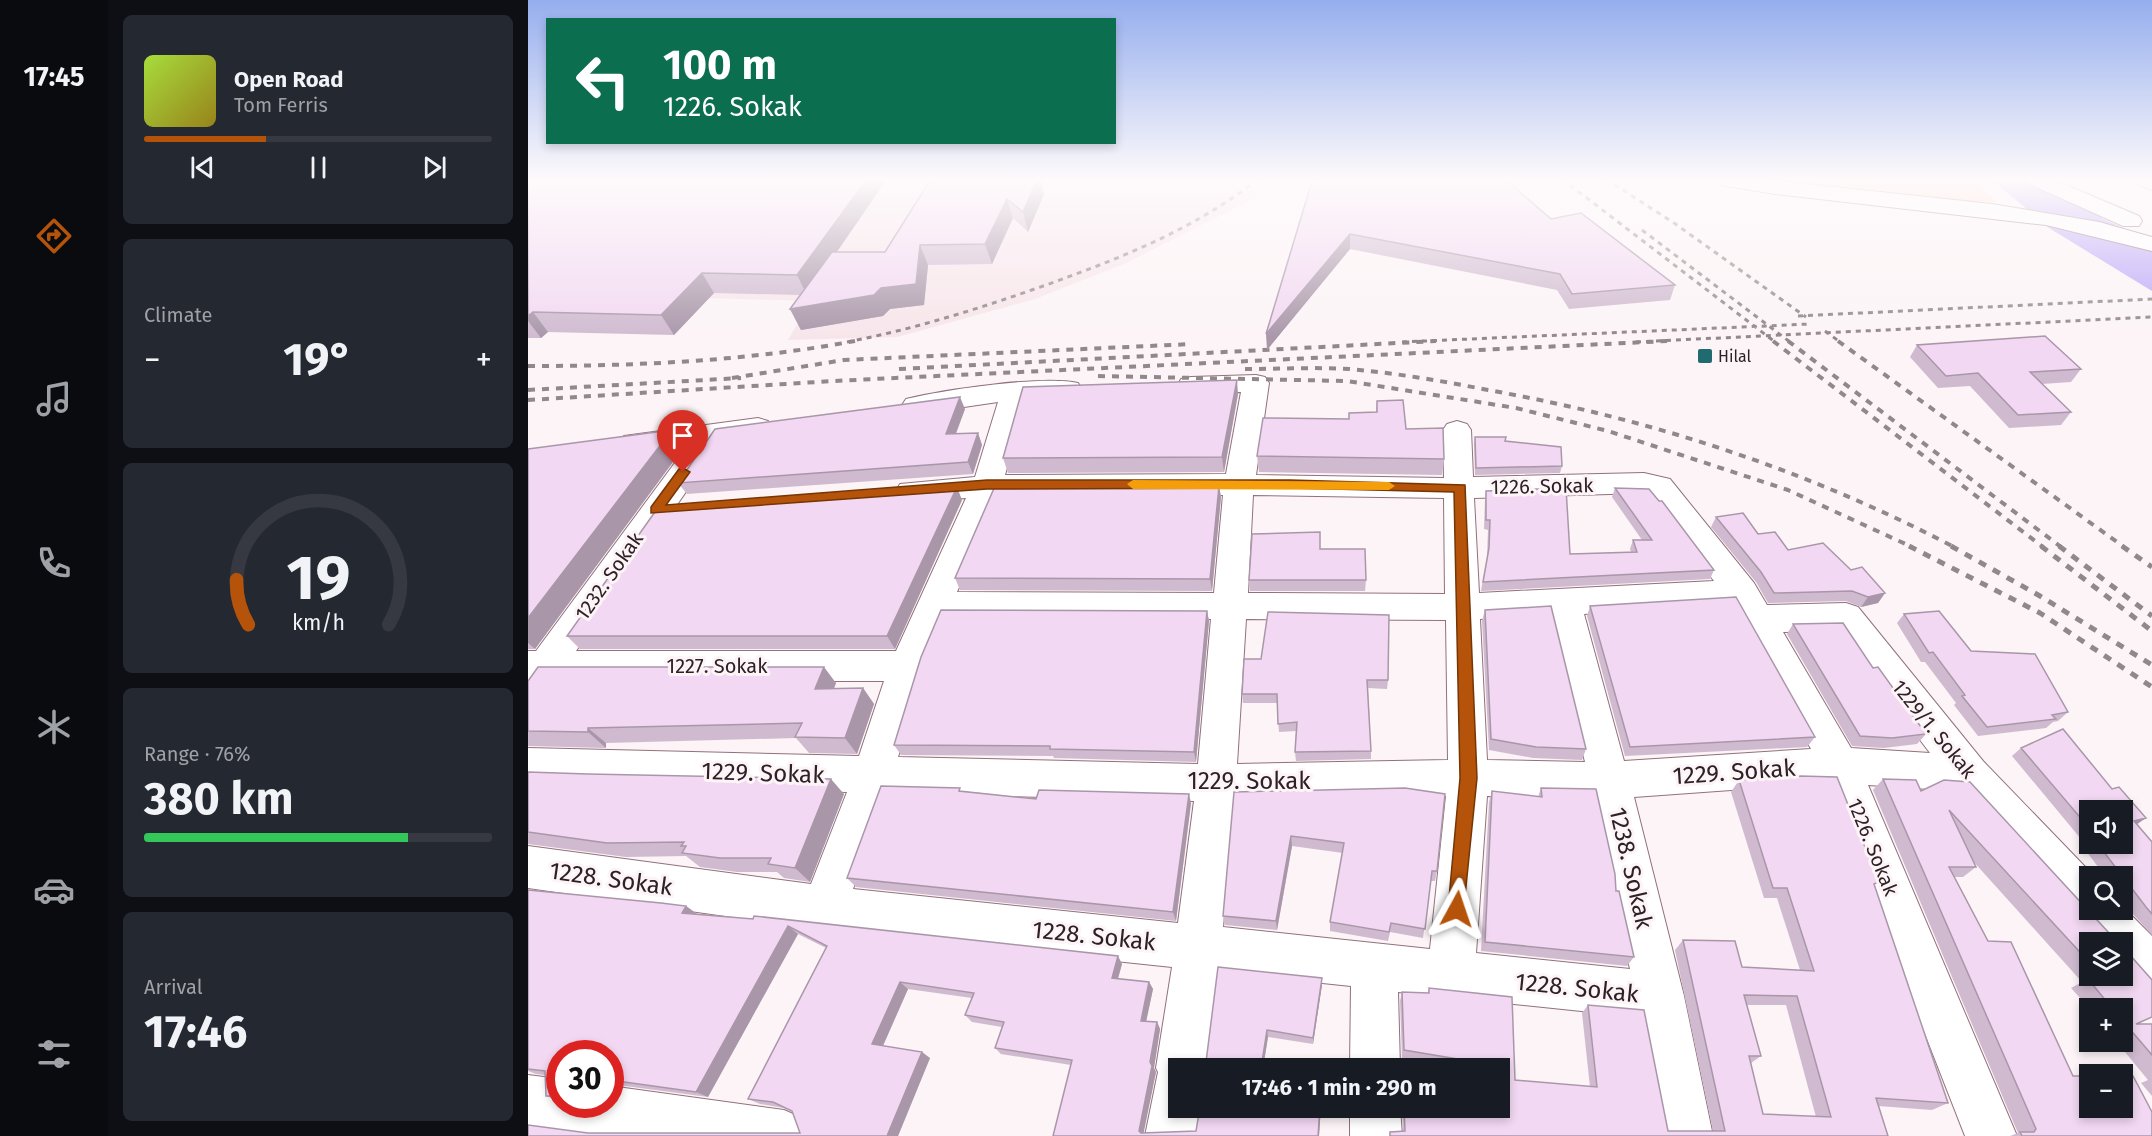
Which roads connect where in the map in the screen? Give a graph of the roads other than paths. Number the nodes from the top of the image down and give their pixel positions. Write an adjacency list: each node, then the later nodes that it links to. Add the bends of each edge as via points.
1 (2106, 232): 2 (main road)
2 (2152, 244)
3 (1164, 386): 11 (main road, via 1256,383)
4 (1095, 388): 5 (main road)
5 (1015, 391): 6 (main road); 12 (main road)
6 (887, 409)
7 (782, 423): 9 (main road)
8 (1457, 430): 13 (main road)
9 (712, 433): 10 (main road); 16 (main road, 1232. Sokak)
10 (608, 446)
11 (1239, 484): 12 (main road, 1226. Sokak); 13 (main road, 1226. Sokak); 20 (main road)
12 (987, 485): 14 (main road, 1226. Sokak); 18 (main road)
13 (1461, 488): 19 (main road, 1226. Sokak, via 1644,483 1659,486); 21 (main road)
14 (880, 493)
15 (702, 507): 16 (main road)
16 (655, 510): 23 (main road, 1232. Sokak)
17 (1564, 603): 19 (main road); 21 (main road); 29 (main road, 1238. Sokak)
18 (934, 605): 20 (main road); 22 (main road)
19 (1749, 605): 24 (main road, 1226. Sokak); 26 (main road, 1229/1. Sokak, via 1846,617)
20 (1231, 607): 21 (main road); 30 (main road)
21 (1462, 607): 28 (main road)
22 (907, 666): 23 (main road, 1227. Sokak); 27 (main road)
23 (533, 674)
24 (1840, 765): 26 (main road, 1229. Sokak); 29 (main road, 1229. Sokak); 50 (main road, 1226. Sokak)
25 (528, 766): 27 (main road, 1229. Sokak)
26 (1969, 774): 32 (main road, 1229/1. Sokak)
27 (873, 776): 30 (main road, 1229. Sokak); 33 (main road)
28 (1468, 778): 29 (main road, 1229. Sokak); 30 (main road, 1229. Sokak); 38 (main road)
29 (1611, 780): 39 (main road, 1238. Sokak)
30 (1216, 783): 35 (main road)
31 (528, 867): 33 (main road, 1228. Sokak)
32 (2079, 891)
33 (824, 908): 35 (main road, 1228. Sokak)
34 (2105, 920): 37 (main road)
35 (1198, 947): 36 (main road, 1228. Sokak); 40 (main road)
36 (1374, 968): 38 (main road, 1228. Sokak); 41 (main road)
37 (2152, 970)
38 (1451, 975): 39 (main road, 1228. Sokak)
39 (1660, 996): 49 (main road, 1238. Sokak)
40 (1182, 1058)
41 (1375, 1058)
42 (528, 1100): 45 (main road)
43 (1174, 1118): 47 (main road)
44 (1376, 1118): 48 (main road)
45 (681, 1129): 46 (main road)
46 (784, 1136)
47 (1171, 1136)
48 (1376, 1136)
49 (1687, 1136)
50 (1991, 1136)

